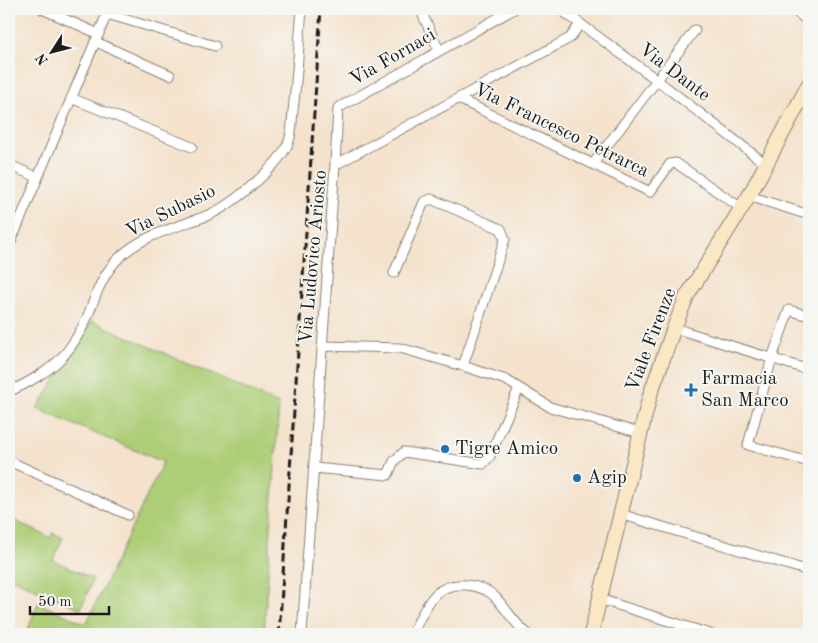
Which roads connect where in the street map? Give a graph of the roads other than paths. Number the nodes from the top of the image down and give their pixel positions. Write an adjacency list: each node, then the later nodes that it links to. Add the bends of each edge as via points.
1 (42, 9): 11 (street)
2 (302, 9): 36 (street, Via Subasio, via 289,141 278,159 256,182 209,215 132,246 102,279 86,320 63,356 46,370)
3 (420, 9): 13 (street)
4 (514, 9): 13 (street, Via Fornaci)
5 (560, 9): 9 (street, Via Dante)
6 (793, 9): 8 (street)
7 (108, 12): 11 (street); 12 (street)
8 (809, 22)
9 (580, 24): 15 (street, Via Dante); 18 (street, Via Ludovico Ariosto, via 570,38)
10 (696, 30): 15 (street)
11 (97, 38): 14 (street); 17 (street)
12 (216, 46)
13 (439, 50): 22 (street, Via Fornaci, via 338,108)
14 (170, 75)
15 (657, 80): 20 (street); 23 (street, Via Dante)
16 (809, 84): 23 (main road, Viale Firenze)
17 (71, 98): 19 (street); 24 (street)
18 (458, 99): 20 (street, Via Francesco Petrarca); 22 (street, Via Ludovico Ariosto)
19 (192, 148)
20 (593, 164): 25 (street, Via Francesco Petrarca, via 650,192 670,164 676,163)
21 (9, 165): 24 (street)
22 (335, 165): 31 (street, Via Ludovico Ariosto)
23 (767, 165): 25 (main road, Viale Firenze)
24 (37, 177): 27 (street)
25 (745, 202): 26 (street); 30 (main road, Viale Firenze, via 687,296)
26 (809, 215)
27 (9, 246)
28 (394, 273): 33 (street, via 424,202 431,199 501,230 505,239)
29 (809, 316): 32 (street, via 789,310)
30 (674, 328): 32 (street); 37 (main road, Viale Firenze)
31 (322, 346): 33 (street, via 400,348); 40 (street, Via Ludovico Ariosto)
32 (772, 358): 34 (street); 39 (street, via 748,444)
33 (463, 366): 35 (street, via 506,380)
34 (809, 370)
35 (519, 388): 37 (street, via 550,407); 40 (street, via 490,456 483,464 404,452 394,461 388,475)
36 (9, 390)
37 (640, 433): 41 (main road, Viale Firenze)
38 (9, 461): 42 (street)
39 (809, 462)
40 (314, 468): 45 (street, Via Ludovico Ariosto)
41 (620, 514): 43 (street); 44 (main road, Viale Firenze)
42 (128, 515)
43 (809, 571)
44 (599, 600): 48 (main road, Viale Firenze); 49 (street)
45 (302, 634)
46 (412, 634): 47 (street, via 434,594 456,584 471,585 494,595 515,623)
47 (528, 634)
48 (590, 634)
49 (710, 634)

